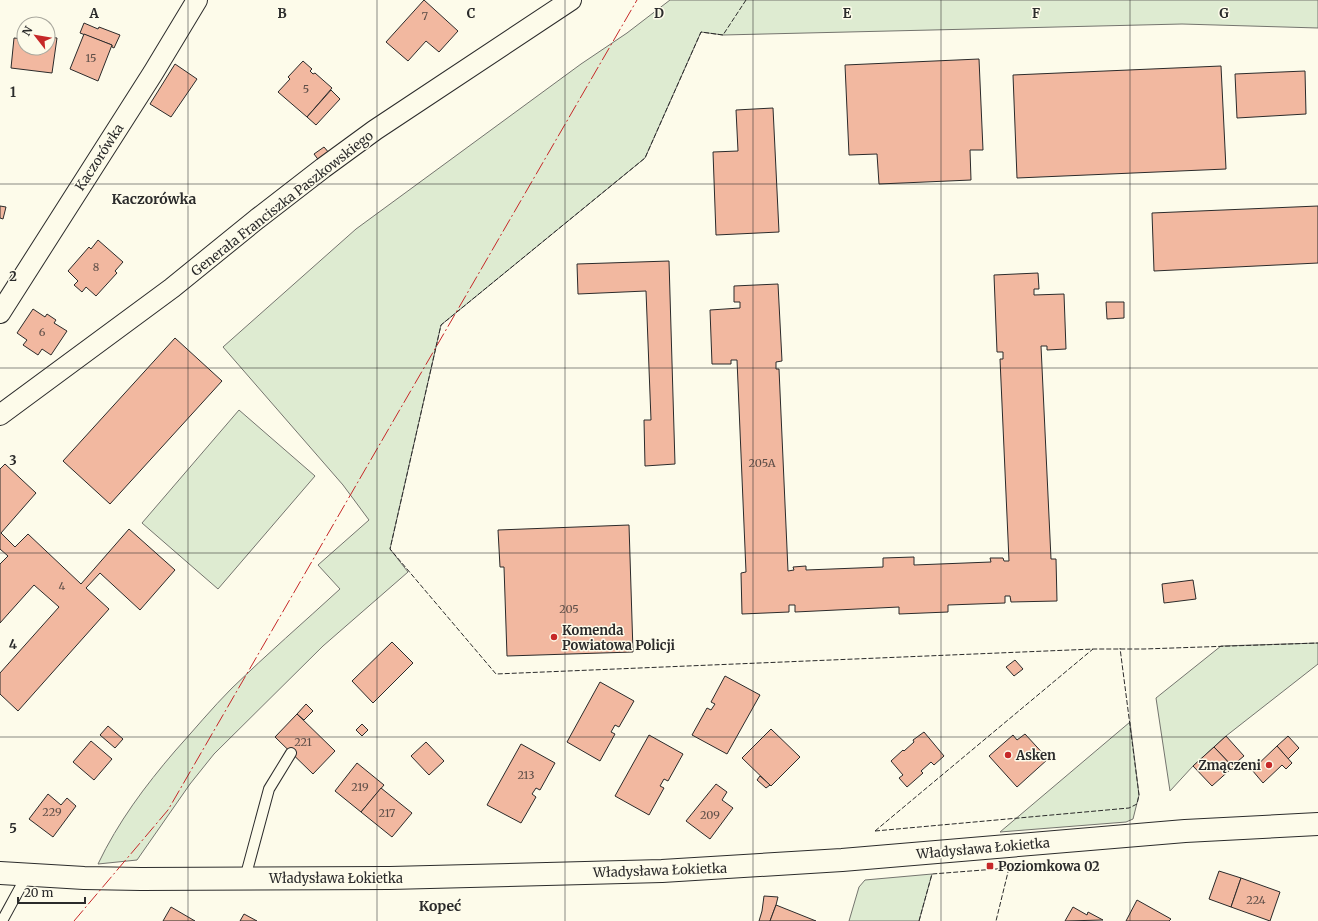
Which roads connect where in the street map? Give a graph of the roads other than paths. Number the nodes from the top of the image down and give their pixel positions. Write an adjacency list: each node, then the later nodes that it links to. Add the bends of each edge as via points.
1 (197, 0): 3 (street, Kaczorówka)
2 (571, 0): 4 (street, Generała Franciszka Paszkowskiego, via 375,130 257,219 172,288)
3 (0, 313)
4 (0, 415)
5 (291, 753): 9 (lane, via 269,789)
6 (1318, 824): 9 (street, Władysława Łokietka, via 1185,831 842,860 662,871 390,878)
7 (0, 873): 8 (street, Władysława Łokietka)
8 (27, 875): 9 (street, Władysława Łokietka, via 141,879); 10 (lane)
9 (245, 878)
10 (2, 921)

